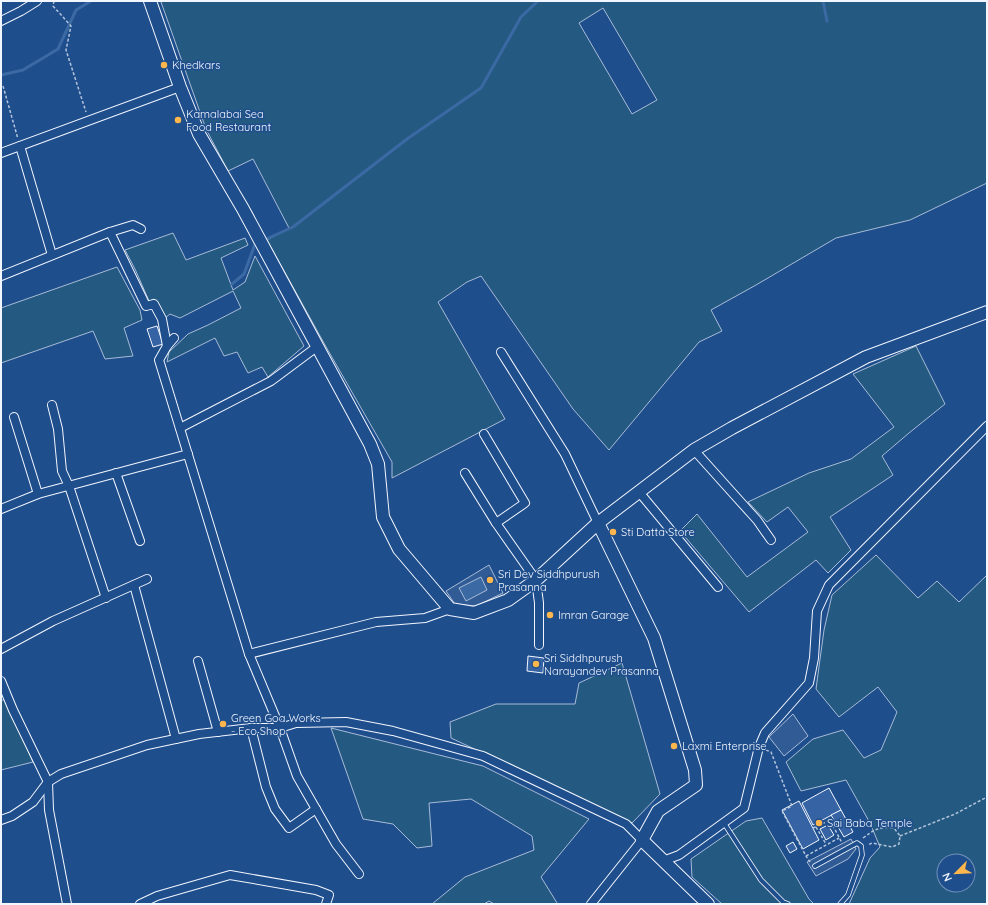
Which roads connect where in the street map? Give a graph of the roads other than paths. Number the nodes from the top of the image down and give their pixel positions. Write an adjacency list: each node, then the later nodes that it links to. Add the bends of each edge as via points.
1 (36, 1): 3 (street)
2 (150, 1): 4 (street)
3 (1, 21)
4 (180, 87): 5 (street); 14 (street, via 199,134)
5 (20, 146): 6 (street); 9 (street)
6 (1, 152)
7 (141, 229): 8 (street, via 133,225)
8 (110, 232): 9 (street); 13 (street, via 146,306 154,304 162,319)
9 (52, 255): 10 (street)
10 (1, 276)
11 (987, 312): 21 (street, via 866,357)
12 (174, 338): 13 (street)
13 (167, 346): 19 (street, via 159,360)
14 (318, 346): 19 (street, via 271,381); 38 (street, via 378,464 383,516 399,549)
15 (501, 352): 30 (street, via 565,454)
16 (52, 405): 25 (street, via 58,429 62,471)
17 (14, 417): 27 (street)
18 (987, 426): 51 (street, via 829,584 817,611 814,658 809,683 765,732 744,808)
19 (180, 428): 22 (street)
20 (484, 434): 29 (street, via 525,503)
21 (694, 450): 26 (street); 31 (street, via 757,520)
22 (188, 454): 23 (street); 41 (street)
23 (116, 473): 25 (street); 32 (street)
24 (465, 473): 29 (street)
25 (69, 486): 27 (street); 37 (street)
26 (639, 492): 30 (street); 36 (street)
27 (38, 494): 28 (street)
28 (1, 509)
29 (496, 523): 34 (street)
30 (598, 523): 34 (street); 52 (street, via 654,638 695,770 696,785 658,811)
31 (771, 540)
32 (140, 541)
33 (147, 579): 35 (street)
34 (536, 580): 38 (street, via 508,600 474,613); 39 (street)
35 (134, 585): 37 (street); 47 (street)
36 (718, 587)
37 (106, 598): 40 (street, via 53,621)
38 (450, 609): 41 (street, via 425,618 376,622)
39 (539, 645)
40 (1, 649)
41 (249, 654): 45 (street)
42 (198, 661): 46 (street)
43 (1, 681): 48 (street)
44 (251, 728): 45 (street); 46 (street); 49 (street, via 266,787 275,809 289,828)
45 (280, 728): 49 (street, via 297,776); 52 (street, via 296,723 346,722 393,731 483,756 626,824)
46 (218, 732): 47 (street)
47 (176, 739): 48 (street, via 147,745 61,774)
48 (48, 782): 50 (street, via 34,802); 56 (street, via 49,810)
49 (316, 809): 55 (street, via 336,844)
50 (1, 820)
51 (724, 823): 53 (street, via 679,855); 61 (lane, via 761,880)
52 (642, 840): 53 (street); 59 (street)
53 (663, 861): 60 (street)
54 (814, 866): 62 (lane, via 857,843 861,846 862,856 848,896)
55 (359, 874)
56 (67, 904)
57 (140, 904): 58 (street, via 157,896 230,876 316,890 329,895)
58 (326, 904)
59 (591, 904)
60 (708, 904)
61 (788, 904)
62 (840, 904)

